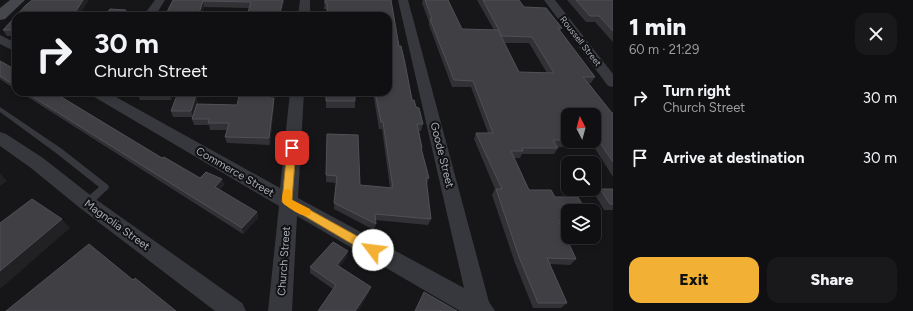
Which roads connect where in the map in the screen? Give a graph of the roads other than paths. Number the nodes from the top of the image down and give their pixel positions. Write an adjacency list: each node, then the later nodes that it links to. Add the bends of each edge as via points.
1 (18, 0): 8 (street)
2 (160, 0): 6 (street)
3 (305, 0): 7 (street)
4 (403, 0): 18 (street, Goode Street)
5 (549, 0): 11 (street, Roussell Street)
6 (152, 12)
7 (304, 12)
8 (0, 16)
9 (0, 39): 10 (street)
10 (12, 46)
11 (613, 83)
12 (104, 96): 16 (street, Commerce Street)
13 (297, 96): 16 (street, Church Street)
14 (0, 109): 17 (lane, via 105,187)
15 (0, 138): 17 (street, Magnolia Street)
16 (287, 202): 18 (street, Commerce Street); 20 (street, Church Street)
17 (87, 203): 19 (street, Magnolia Street)
18 (482, 310)
19 (234, 311)
20 (280, 311)

